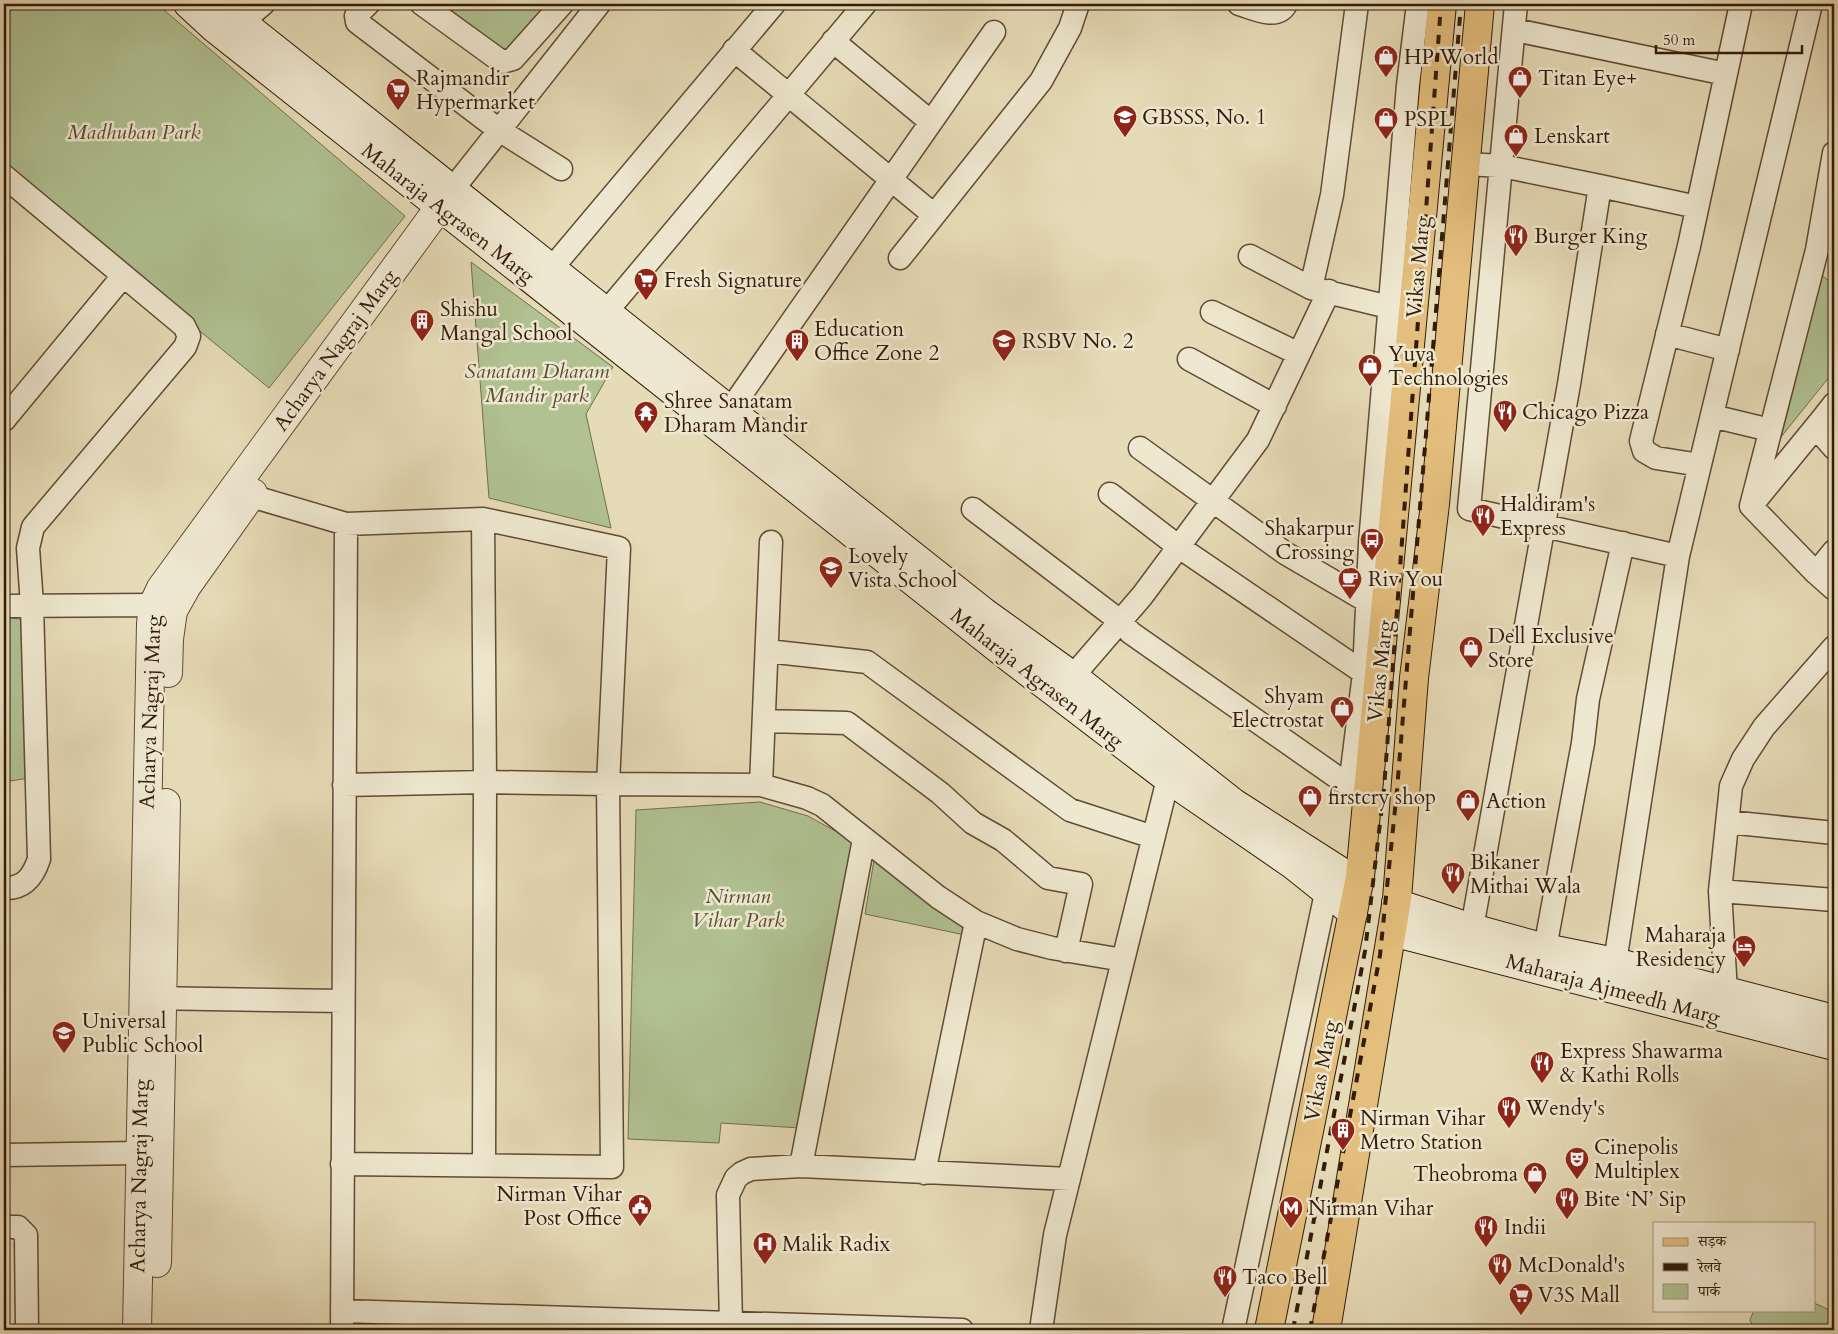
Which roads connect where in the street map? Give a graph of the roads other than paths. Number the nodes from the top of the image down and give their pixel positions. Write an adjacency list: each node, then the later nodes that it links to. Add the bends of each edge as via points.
1 (188, 4): 37 (main road, Maharaja Agrasen Marg, via 214,28)
2 (219, 4): 20 (main road, Maharaja Agrasen Marg)
3 (264, 4): 20 (street)
4 (368, 4): 28 (street, via 356,16 357,22)
5 (422, 4): 6 (street, via 502,62 513,59)
6 (562, 4)
7 (600, 4): 28 (street)
8 (774, 4): 24 (street)
9 (865, 4): 23 (street)
10 (1078, 4): 39 (street, via 1062,46 1041,81)
11 (1239, 4): 12 (street, via 1268,13)
12 (1286, 4)
13 (1357, 4): 44 (street)
14 (1418, 4): 45 (street, via 1408,85)
15 (1442, 4): 45 (main road, Vikas Marg)
16 (1480, 4): 30 (main road, Vikas Marg)
17 (1516, 4): 21 (street)
18 (1742, 4): 25 (street)
19 (1811, 4): 49 (street)
20 (241, 23): 37 (main road, Maharaja Agrasen Marg)
21 (1515, 30): 25 (street); 31 (street)
22 (994, 32): 27 (street)
23 (833, 41): 26 (street); 27 (street)
24 (734, 50): 26 (street); 42 (street)
25 (1726, 74): 38 (street)
26 (788, 96): 33 (street); 46 (street)
27 (931, 122): 33 (street)
28 (500, 130): 32 (street); 37 (street)
29 (1834, 153): 36 (street, via 1830,170)
30 (1466, 164): 31 (street); 104 (main road, Vikas Marg, via 1435,504 1414,678)
31 (1502, 166): 35 (street); 71 (street, via 1470,509)
32 (561, 170)
33 (892, 178): 39 (street); 53 (street)
34 (5, 179): 43 (street)
35 (1600, 186): 38 (street); 71 (street)
36 (1831, 197): 59 (street)
37 (452, 203): 42 (main road, Maharaja Agrasen Marg); 52 (main road, Maharaja Agrasen Marg); 64 (main road, Acharya Nagraj Marg); 82 (main road, Acharya Nagraj Marg, via 161,588)
38 (1697, 207): 48 (street)
39 (934, 215): 41 (street)
40 (1250, 256): 44 (street)
41 (900, 258)
42 (552, 268): 46 (main road, Maharaja Agrasen Marg)
43 (123, 276): 57 (street); 79 (street, via 184,326 189,336 185,347 33,527 28,548)
44 (1320, 290): 45 (street); 50 (street)
45 (1402, 310): 81 (main road, Vikas Marg)
46 (607, 311): 52 (main road, Maharaja Agrasen Marg)
47 (1212, 312): 50 (street)
48 (1667, 334): 49 (street); 62 (street, via 1641,441 1644,451 1656,458)
49 (1728, 350): 56 (street)
50 (1299, 354): 55 (street)
51 (1189, 359): 55 (street)
52 (700, 398): 69 (main road, Maharaja Agrasen Marg)
53 (735, 403)
54 (1834, 404): 58 (street)
55 (1275, 406): 65 (street, via 1258,440)
56 (1712, 416): 59 (street); 62 (street)
57 (4, 420)
58 (1819, 423): 61 (street, via 1819,431); 66 (street)
59 (1770, 430): 66 (street)
60 (1140, 448): 65 (street)
61 (1834, 448)
62 (1700, 464): 76 (street)
63 (1110, 494): 74 (street)
64 (251, 496): 70 (street); 82 (main road, Acharya Nagraj Marg, via 187,586)
65 (1214, 501): 74 (street); 81 (street, via 1284,553)
66 (1751, 506): 77 (street)
67 (973, 509): 83 (street)
68 (483, 518): 70 (street); 90 (street); 91 (street, via 619,548)
69 (853, 520): 86 (main road, Maharaja Agrasen Marg); 89 (main road, Maharaja Agrasen Marg, via 1010,659)
70 (346, 524): 92 (street)
71 (1543, 526): 73 (street); 107 (street)
72 (771, 542): 85 (street)
73 (1623, 543): 76 (street); 109 (street, via 1588,699 1583,744)
74 (1179, 547): 83 (street); 87 (street)
75 (1834, 551): 77 (street)
76 (1678, 556): 112 (street)
77 (1816, 574): 78 (street)
78 (1834, 589)
79 (32, 605): 80 (street); 82 (street); 100 (street, via 39,859 33,877 15,889)
80 (4, 606)
81 (1376, 607): 87 (main road, Vikas Marg)
82 (163, 608): 114 (main road, Acharya Nagraj Marg, via 169,639)
83 (1120, 621): 86 (street); 94 (street, via 1131,633)
84 (1834, 647): 95 (street, via 1764,727 1743,760 1731,786)
85 (767, 651): 88 (street); 97 (street, via 867,662 1070,810)
86 (1073, 676): 99 (main road, Maharaja Agrasen Marg, via 1234,803)
87 (1372, 678): 94 (main road, Vikas Marg)
88 (764, 721): 93 (street); 110 (street, via 847,723 940,792 973,823 1003,840 1048,878 1081,884)
89 (1168, 779): 97 (street); 102 (main road, Maharaja Agrasen Marg, via 1293,865)
90 (485, 782): 91 (street); 92 (street); 121 (street)
91 (608, 784): 93 (street); 121 (street, via 612,1166)
92 (344, 785): 115 (street)
93 (761, 785): 98 (street, via 822,805)
94 (1358, 792): 99 (main road, Vikas Marg)
95 (1728, 822): 96 (street); 101 (street)
96 (1834, 833)
97 (1153, 837): 111 (street)
98 (864, 839): 106 (street, via 938,897); 122 (street)
99 (1359, 884): 105 (main road, Vikas Marg)
100 (4, 888)
101 (1720, 891): 103 (street); 113 (street)
102 (1326, 893): 105 (main road, Maharaja Agrasen Marg); 133 (street)
103 (1834, 900)
104 (1396, 903): 107 (main road, Maharaja Ajmeedh Marg); 108 (main road, Vikas Marg)
105 (1353, 913): 134 (main road, Vikas Marg)
106 (976, 922): 110 (street, via 1017,939); 123 (street)
107 (1472, 928): 109 (main road, Maharaja Ajmeedh Marg)
108 (1392, 932): 117 (main road, Maharaja Ajmeedh Marg); 135 (main road, Vikas Marg)
109 (1545, 948): 112 (main road, Maharaja Ajmeedh Marg)
110 (1066, 950): 111 (street)
111 (1123, 960): 124 (street)
112 (1615, 962): 113 (main road, Maharaja Ajmeedh Marg)
113 (1726, 992): 116 (main road, Maharaja Ajmeedh Marg)
114 (152, 999): 115 (street); 118 (main road, Acharya Nagraj Marg); 130 (main road, Acharya Nagraj Marg)
115 (343, 1001): 120 (street)
116 (1834, 1019)
117 (1834, 1046)
118 (138, 1153): 119 (street); 129 (main road, Acharya Nagraj Marg)
119 (4, 1155)
120 (342, 1164): 121 (street); 126 (street)
121 (484, 1166)
122 (801, 1166): 123 (street); 127 (street, via 751,1170 736,1178 730,1188)
123 (924, 1172): 124 (street)
124 (1069, 1179): 132 (street, via 1054,1235)
125 (4, 1227): 128 (street, via 18,1227 26,1235)
126 (342, 1321): 127 (street)
127 (730, 1324): 131 (street)
128 (26, 1330)
129 (137, 1330)
130 (156, 1330)
131 (962, 1330)
132 (1041, 1330)
133 (1233, 1330)
134 (1269, 1330)
135 (1326, 1330)

